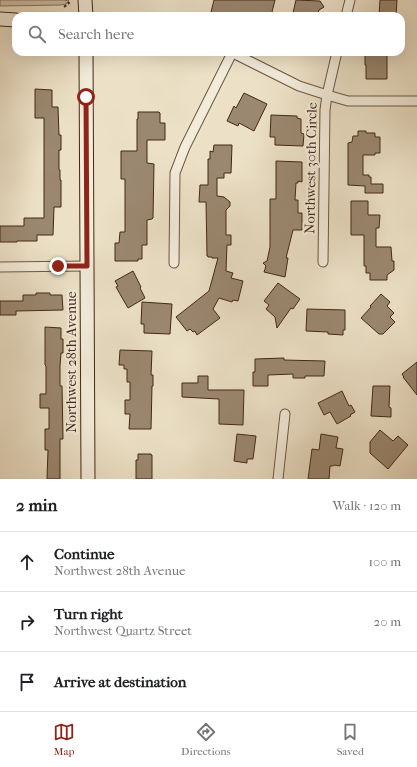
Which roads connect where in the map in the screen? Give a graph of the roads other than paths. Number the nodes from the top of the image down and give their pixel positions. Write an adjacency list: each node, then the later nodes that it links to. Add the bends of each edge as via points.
1 (85, 0): 3 (street)
2 (350, 0): 4 (street)
3 (86, 12)
4 (347, 12)
5 (0, 19): 6 (street)
6 (12, 20)
7 (86, 56): 15 (street, Northwest 28th Avenue)
8 (230, 56): 14 (street, via 184,147 175,173)
9 (240, 56): 11 (street, via 299,86)
10 (336, 56): 11 (street, Northwest 30th Circle)
11 (327, 95): 12 (street, via 348,101); 13 (street, Northwest 30th Circle)
12 (417, 101)
13 (323, 262)
14 (174, 263)
15 (87, 266): 16 (street); 18 (street, Northwest 28th Avenue)
16 (0, 267)
17 (285, 414): 19 (street)
18 (88, 479)
19 (278, 479)

